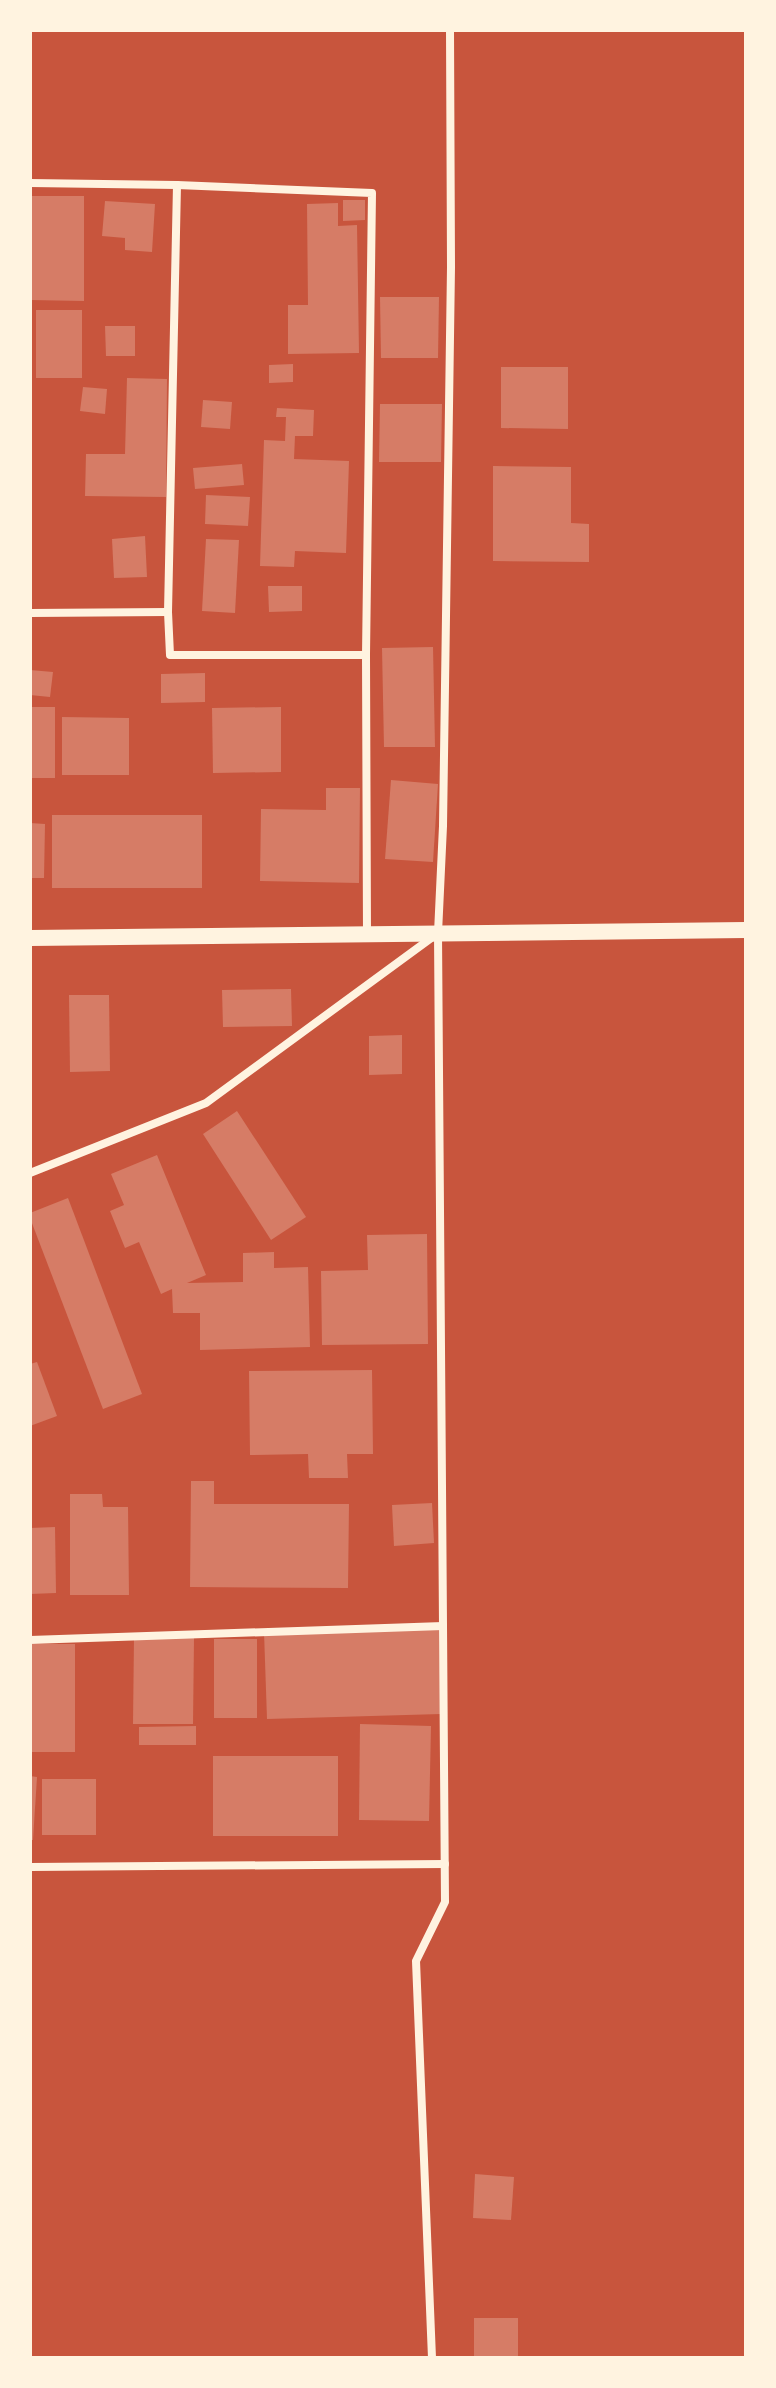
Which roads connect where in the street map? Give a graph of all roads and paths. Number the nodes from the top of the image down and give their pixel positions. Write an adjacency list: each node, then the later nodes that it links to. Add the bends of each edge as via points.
1 (450, 30): 8 (street, via 451,283)
2 (30, 183): 3 (street)
3 (177, 185): 4 (street); 6 (street, via 372,193)
4 (168, 612): 5 (street); 6 (street, via 170,655)
5 (30, 613)
6 (366, 655): 9 (street)
7 (746, 930): 8 (main road)
8 (438, 933): 9 (main road); 11 (street, via 206,1103); 12 (street)
9 (367, 934): 10 (main road)
10 (30, 938)
11 (30, 1173)
12 (443, 1626): 13 (street); 14 (street)
13 (30, 1640)
14 (445, 1864): 15 (street); 16 (street, via 445,1902 416,1961)
15 (30, 1867)
16 (432, 2358)

